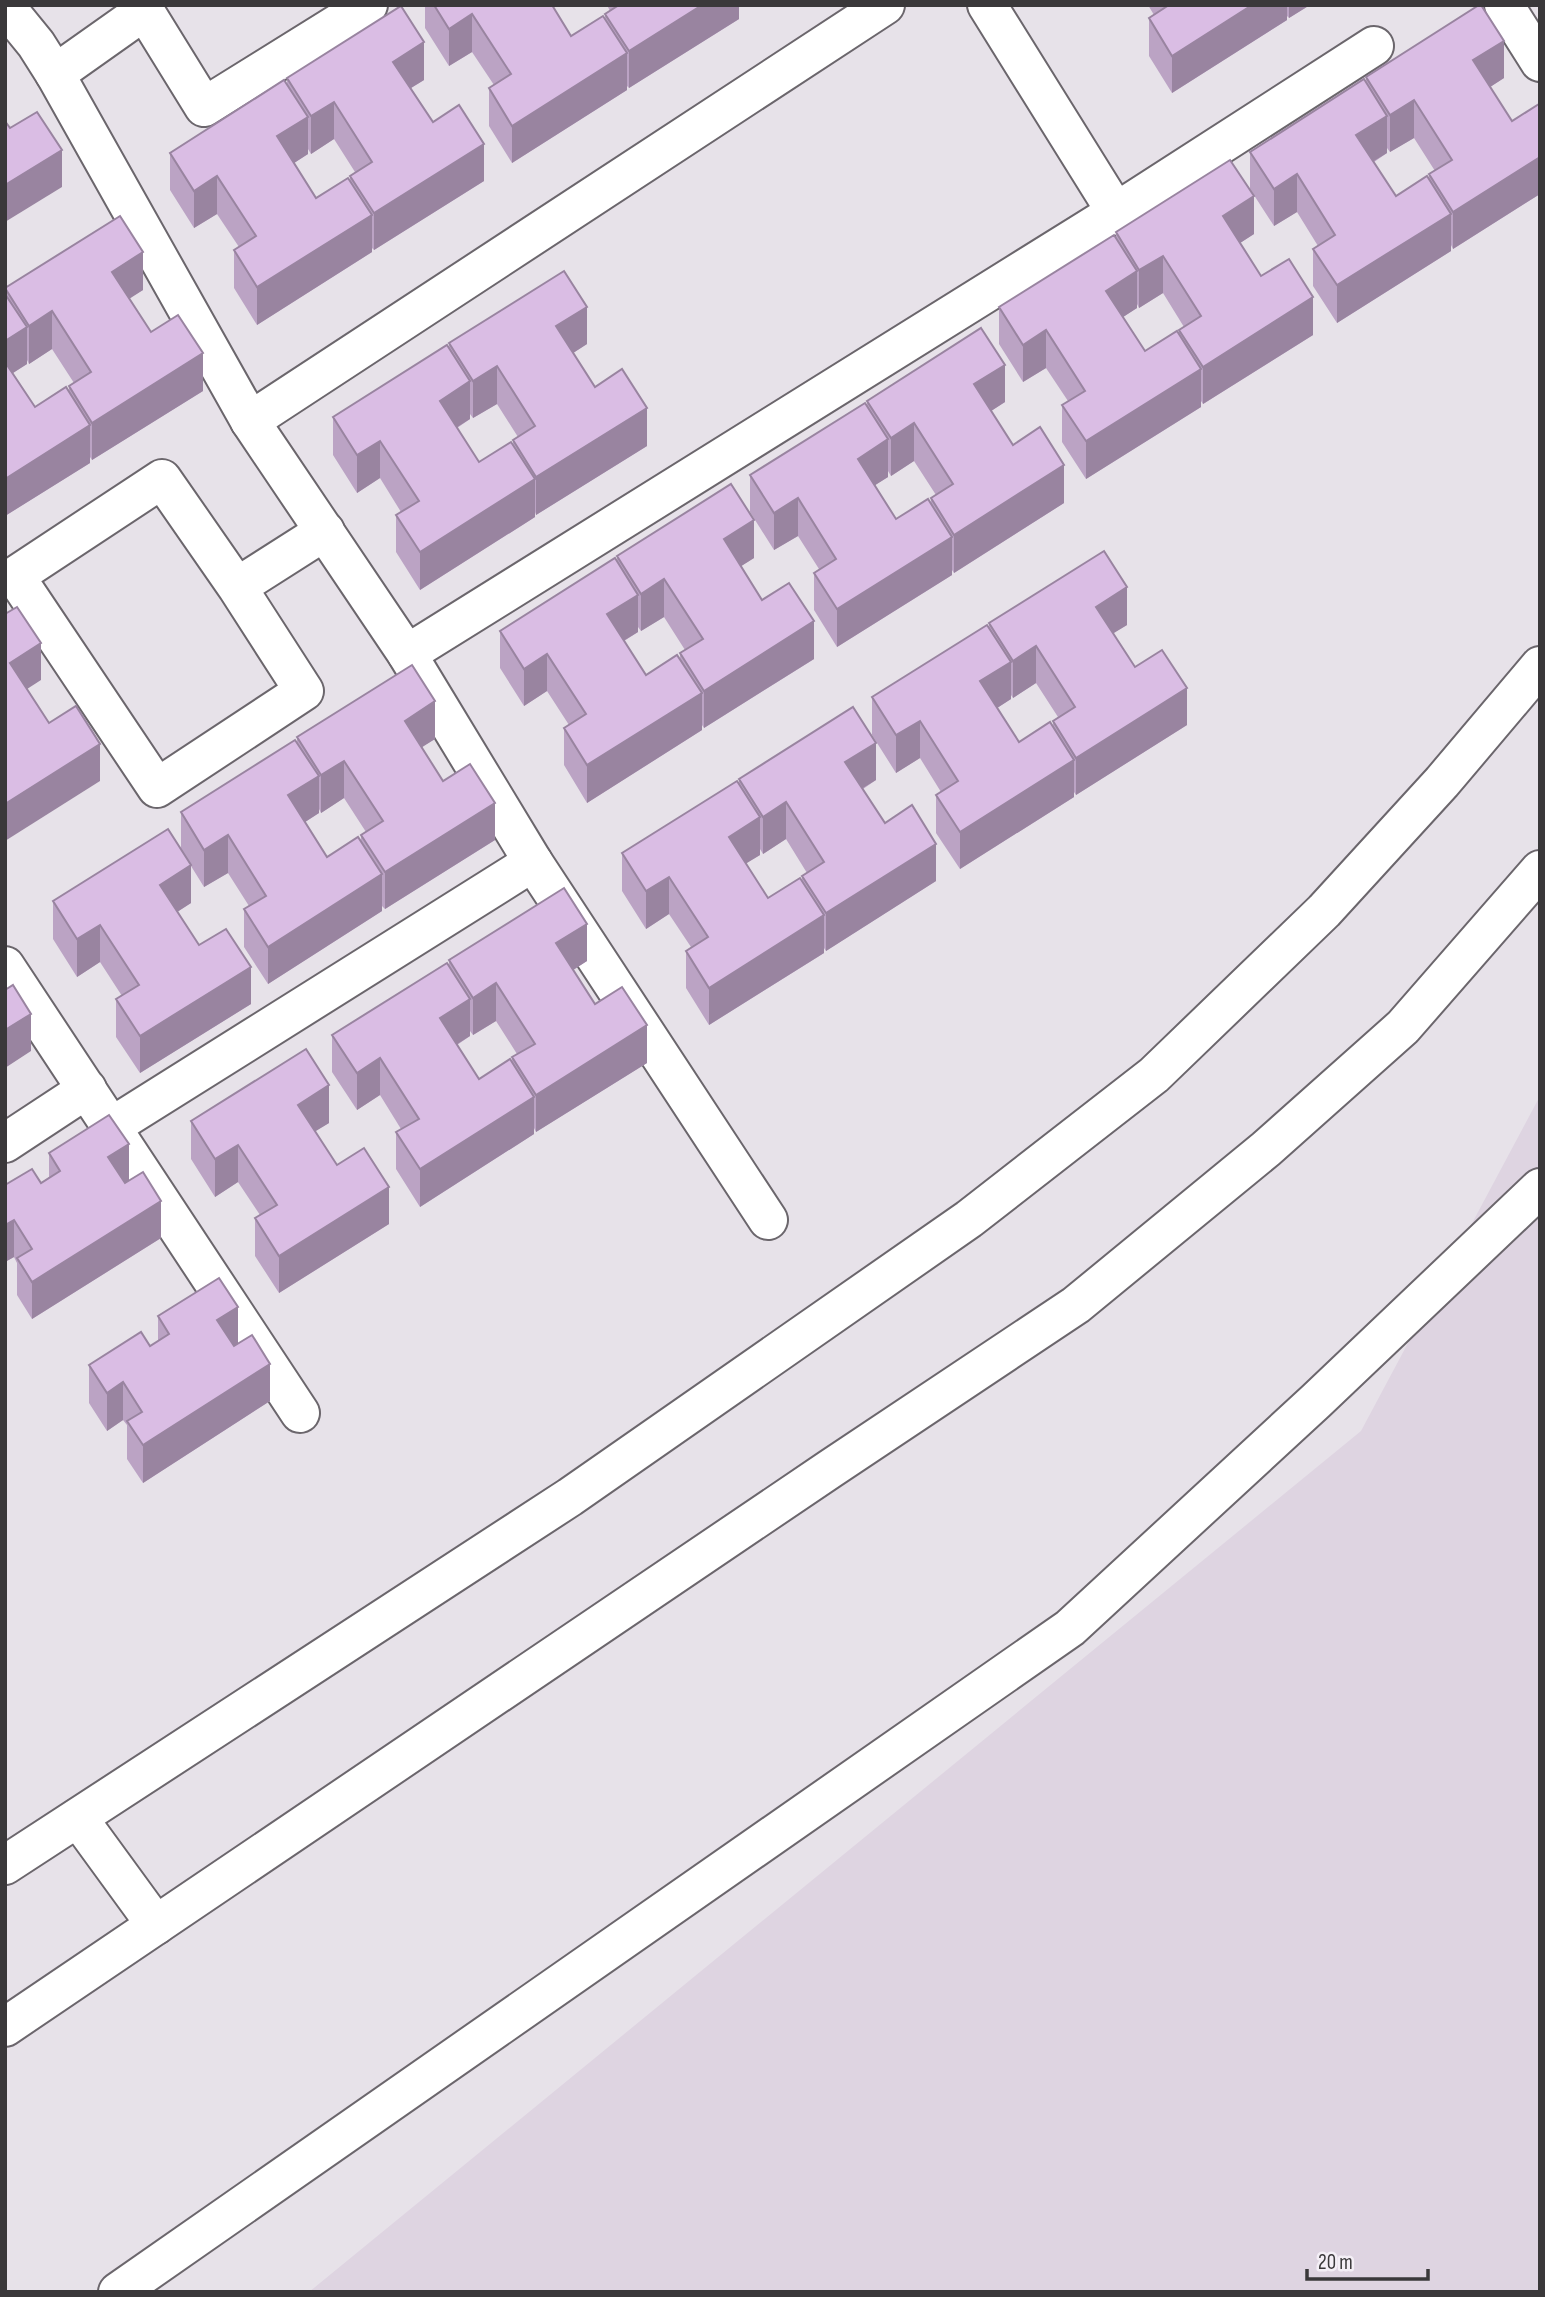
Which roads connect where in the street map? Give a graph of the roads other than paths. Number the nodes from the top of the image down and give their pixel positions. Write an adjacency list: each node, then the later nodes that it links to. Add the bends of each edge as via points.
1 (368, 5): 6 (street, via 204,107)
2 (885, 5): 11 (street)
3 (987, 5): 10 (street)
4 (1504, 5): 8 (street)
5 (5, 6): 9 (street)
6 (143, 8): 9 (street)
7 (1374, 46): 10 (street)
8 (1540, 62)
9 (55, 74): 11 (street)
10 (1116, 212): 14 (street)
11 (250, 421): 12 (street)
12 (325, 531): 13 (street); 14 (street)
13 (237, 587): 13 (street, via 162,479 15,576 157,788 304,691)
14 (407, 654): 16 (street)
15 (1540, 666): 25 (street, via 1324,911 1154,1075 969,1219 570,1497)
16 (533, 862): 20 (street); 23 (street)
17 (1540, 870): 27 (street, via 1403,1027 1266,1149 1076,1305)
18 (5, 966): 19 (street)
19 (87, 1089): 20 (street); 21 (street)
20 (111, 1127): 24 (street)
21 (5, 1143)
22 (1540, 1188): 29 (street, via 1070,1628)
23 (768, 1220)
24 (300, 1413)
25 (78, 1818): 26 (street); 27 (street)
26 (5, 1865)
27 (156, 1925): 28 (street)
28 (5, 2027)
29 (118, 2292)

